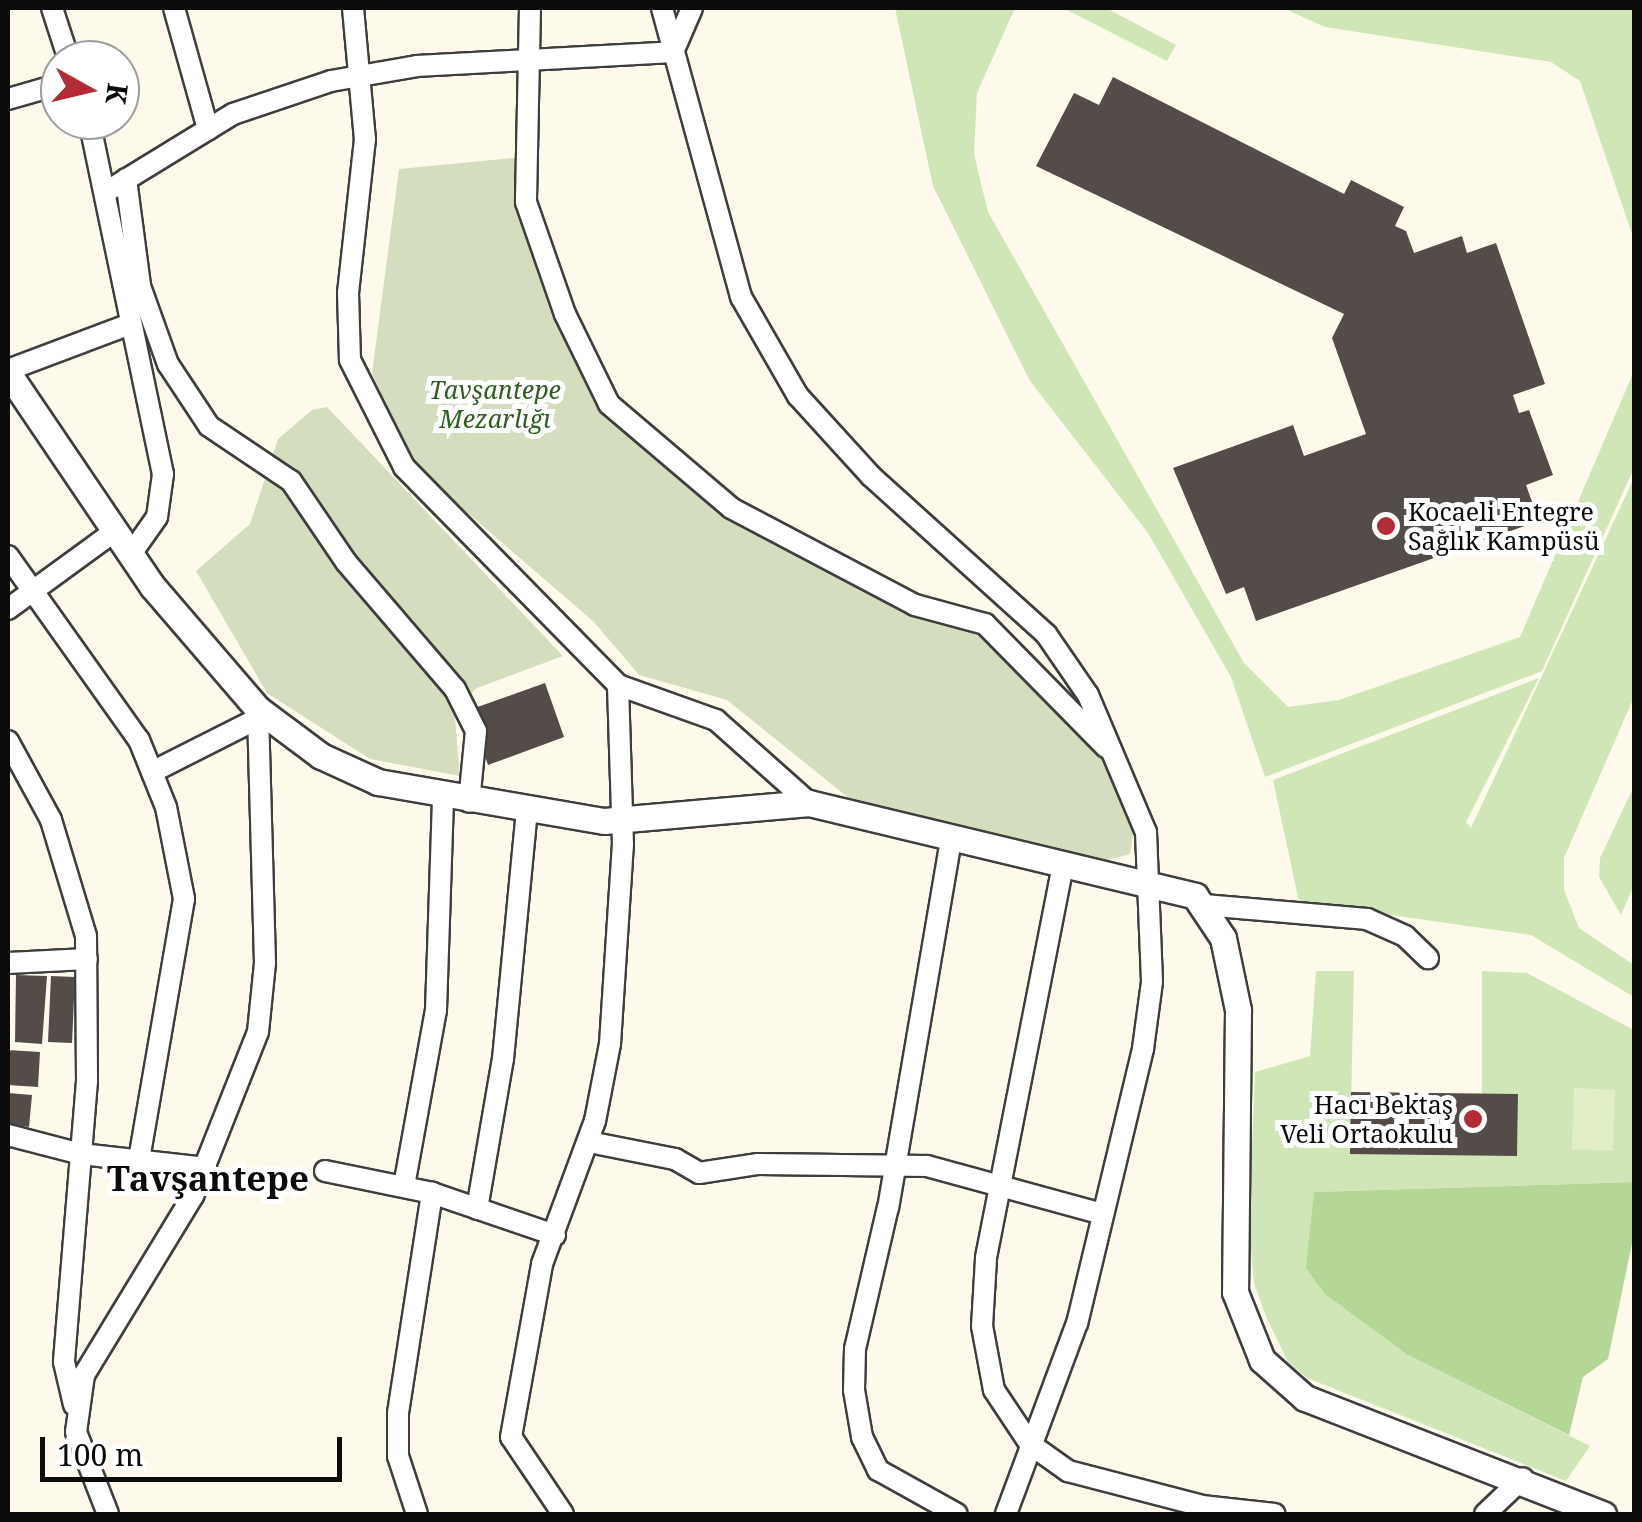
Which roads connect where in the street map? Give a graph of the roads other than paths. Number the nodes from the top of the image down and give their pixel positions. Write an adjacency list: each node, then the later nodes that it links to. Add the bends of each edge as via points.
1 (52, 8): 7 (street)
2 (174, 8): 13 (street)
3 (352, 8): 10 (street)
4 (530, 8): 9 (street)
5 (662, 8): 8 (street)
6 (692, 8): 8 (street)
7 (63, 40)
8 (673, 52): 9 (street); 26 (street, via 741,297 798,396 870,476 1046,634)
9 (531, 64): 10 (street); 26 (street, via 526,202 558,297 608,404 730,508 915,605 986,624)
10 (364, 75): 13 (street, via 233,114); 23 (street, via 350,360 404,468)
11 (40, 90): 12 (street)
12 (8, 99)
13 (208, 129): 15 (street)
14 (98, 140): 15 (street)
15 (118, 185): 16 (street); 28 (street, via 140,286 168,364 208,426 291,482 346,562 455,690 476,731)
16 (128, 325): 17 (street); 19 (street, via 163,474 157,517)
17 (8, 372): 18 (street)
18 (115, 531): 19 (street); 21 (street)
19 (131, 554): 24 (street)
20 (8, 556): 21 (street)
21 (35, 592): 22 (street); 27 (street, via 140,740)
22 (8, 609)
23 (618, 685): 29 (street, via 716,720); 31 (street)
24 (259, 713): 27 (street); 28 (street, via 322,756 378,782); 44 (street, via 265,963 258,1032)
25 (8, 741): 37 (street, via 51,820)
26 (1117, 756): 34 (street, via 1146,832)
27 (152, 772): 42 (street, via 184,899)
28 (456, 799): 30 (street); 46 (street, via 436,1010)
29 (809, 803): 31 (street); 32 (street, via 869,812)
30 (527, 812): 31 (street); 49 (street, via 503,1059)
31 (622, 822): 40 (street, via 610,1044)
32 (951, 840): 33 (street); 43 (street)
33 (1063, 866): 34 (street); 47 (street)
34 (1148, 882): 35 (street); 50 (street, via 1149,1022)
35 (1204, 905): 36 (street, via 1367,919 1405,936); 54 (street, via 1223,938 1238,1010 1235,1292 1262,1360 1304,1398)
36 (1428, 958)
37 (86, 960): 38 (street); 41 (street)
38 (8, 963)
39 (8, 1135): 41 (street)
40 (589, 1142): 43 (street, via 674,1159 699,1173 758,1164); 51 (street)
41 (80, 1154): 42 (street); 52 (street, via 64,1362)
42 (139, 1160): 44 (street)
43 (894, 1162): 47 (street); 59 (street, via 855,1349 862,1438 878,1470)
44 (206, 1168): 52 (street, via 84,1375)
45 (325, 1171): 46 (street)
46 (404, 1186): 48 (street)
47 (1001, 1186): 50 (street); 53 (street, via 983,1292 984,1362)
48 (432, 1193): 49 (street); 57 (street, via 398,1413 398,1456)
49 (476, 1208): 51 (street)
50 (1102, 1214): 53 (street, via 1065,1362)
51 (555, 1235): 58 (street, via 520,1360 511,1437)
52 (76, 1412): 56 (street)
53 (1030, 1444): 55 (street, via 1068,1471); 60 (street)
54 (1523, 1478): 62 (street); 63 (street)
55 (1247, 1513): 61 (street)
56 (108, 1514)
57 (417, 1514)
58 (563, 1514)
59 (957, 1514)
60 (1006, 1514)
61 (1275, 1514)
62 (1485, 1514)
63 (1603, 1514)

